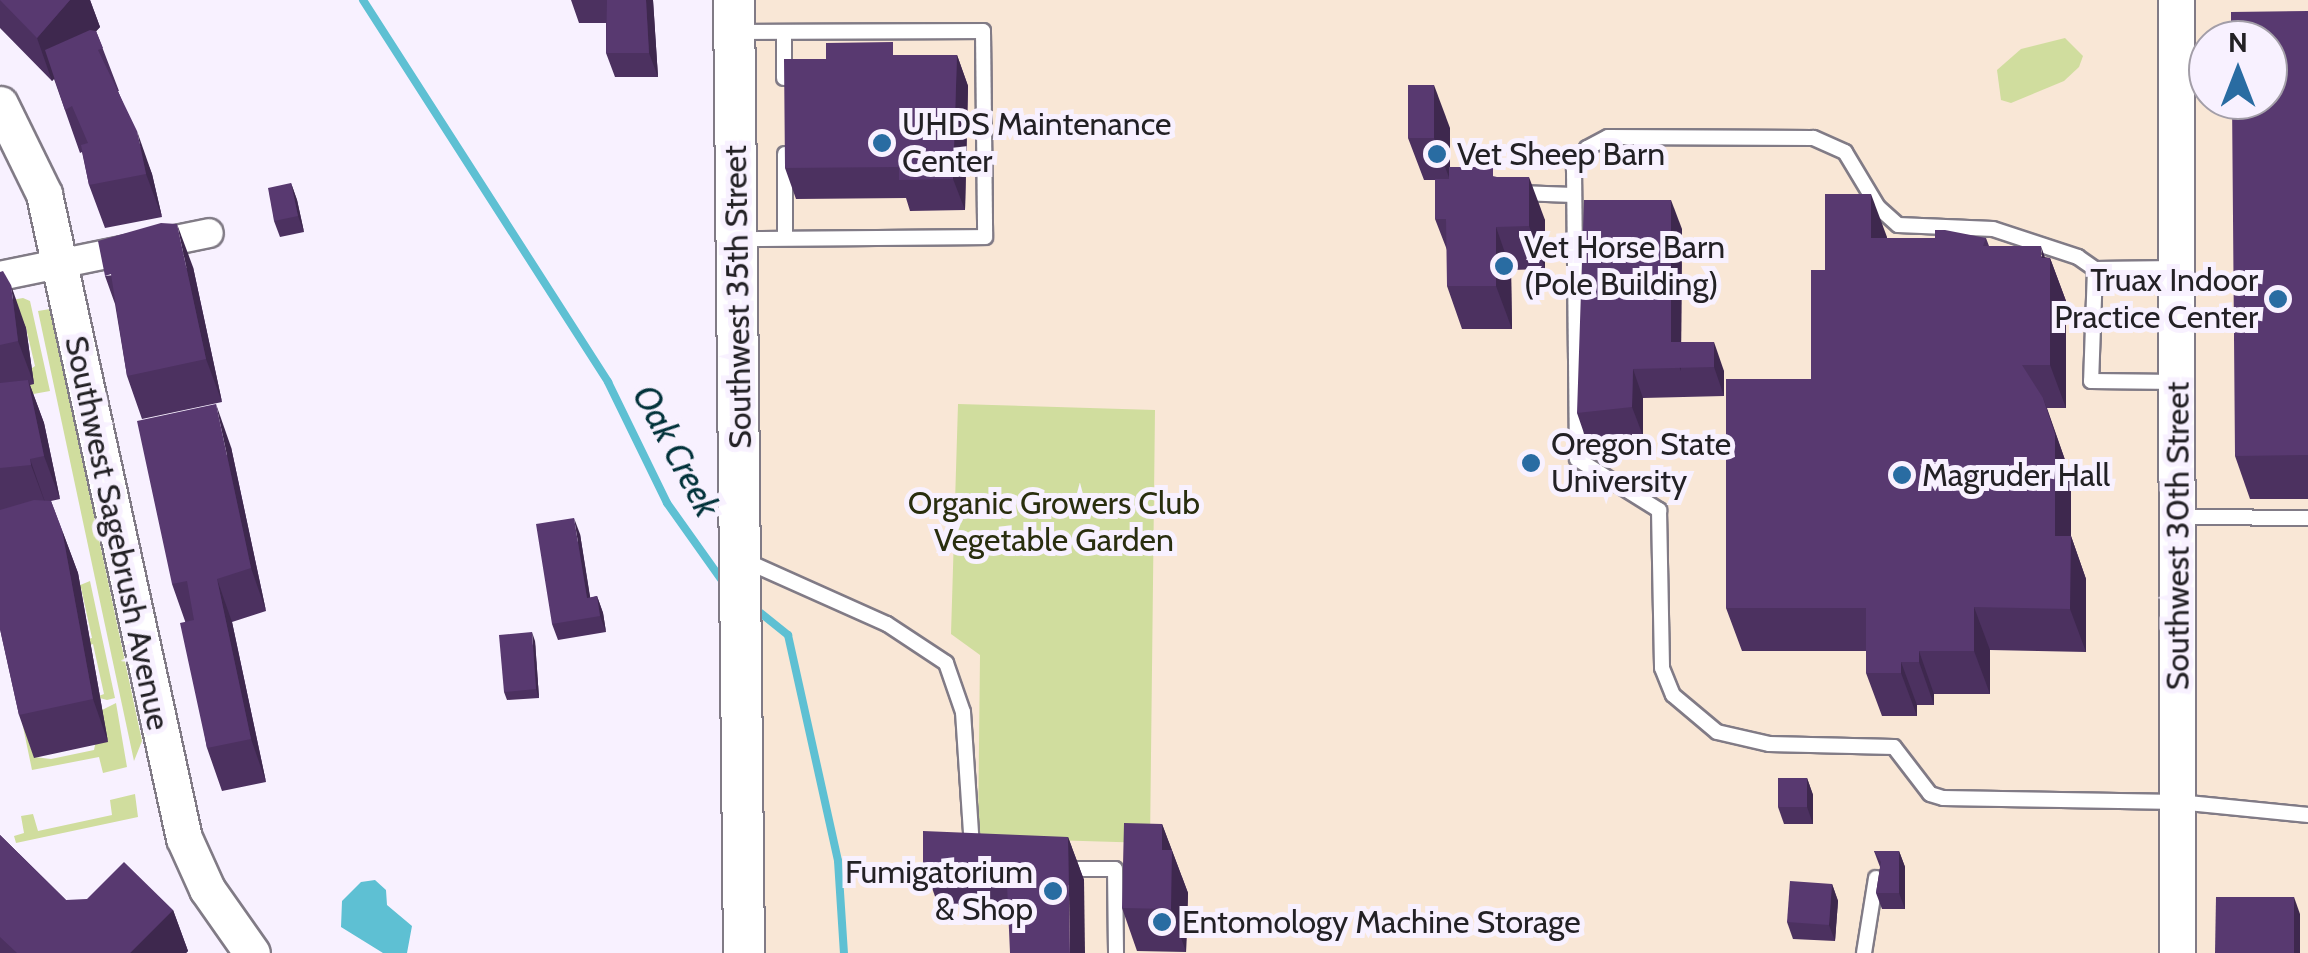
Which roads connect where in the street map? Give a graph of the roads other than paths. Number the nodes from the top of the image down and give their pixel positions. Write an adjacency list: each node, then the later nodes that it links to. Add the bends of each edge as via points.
1 (2176, 0): 13 (street, Southwest 30th Street)
2 (734, 16): 3 (lane); 11 (main road, Southwest 35th Street)
3 (784, 32): 4 (lane); 10 (lane, via 983,31 985,218 985,237)
4 (784, 88)
5 (0, 104): 12 (street, Southwest Sagebrush Avenue, via 33,163)
6 (785, 144): 10 (lane)
7 (1499, 193): 8 (lane)
8 (1574, 195): 14 (lane, via 1581,157 1608,136 1813,138 1845,152 1878,207 1898,225 1993,230 2078,256); 20 (lane, via 1577,459 1659,510 1662,668 1688,712 1737,739 1894,748 1930,794 1943,798)
9 (209, 232): 12 (street)
10 (785, 238): 11 (lane)
11 (737, 239): 19 (main road, Southwest 35th Street)
12 (60, 263): 15 (street); 25 (street, Southwest Sagebrush Avenue, via 176,812 208,889)
13 (2178, 268): 14 (lane); 16 (street, Southwest 30th Street)
14 (2095, 269): 16 (lane, via 2091,381)
15 (0, 276)
16 (2179, 382): 17 (street, Southwest 30th Street)
17 (2178, 518): 18 (lane); 20 (street, Southwest 30th Street)
18 (2308, 518)
19 (741, 569): 22 (lane, via 887,624 946,663 963,712); 26 (main road, Southwest 35th Street)
20 (2178, 802): 21 (lane); 29 (street, Southwest 30th Street)
21 (2308, 816)
22 (972, 863)
23 (1052, 869): 27 (lane, via 1115,869)
24 (1876, 878): 28 (lane)
25 (252, 953)
26 (744, 953)
27 (1116, 953)
28 (1864, 953)
29 (2176, 953)

